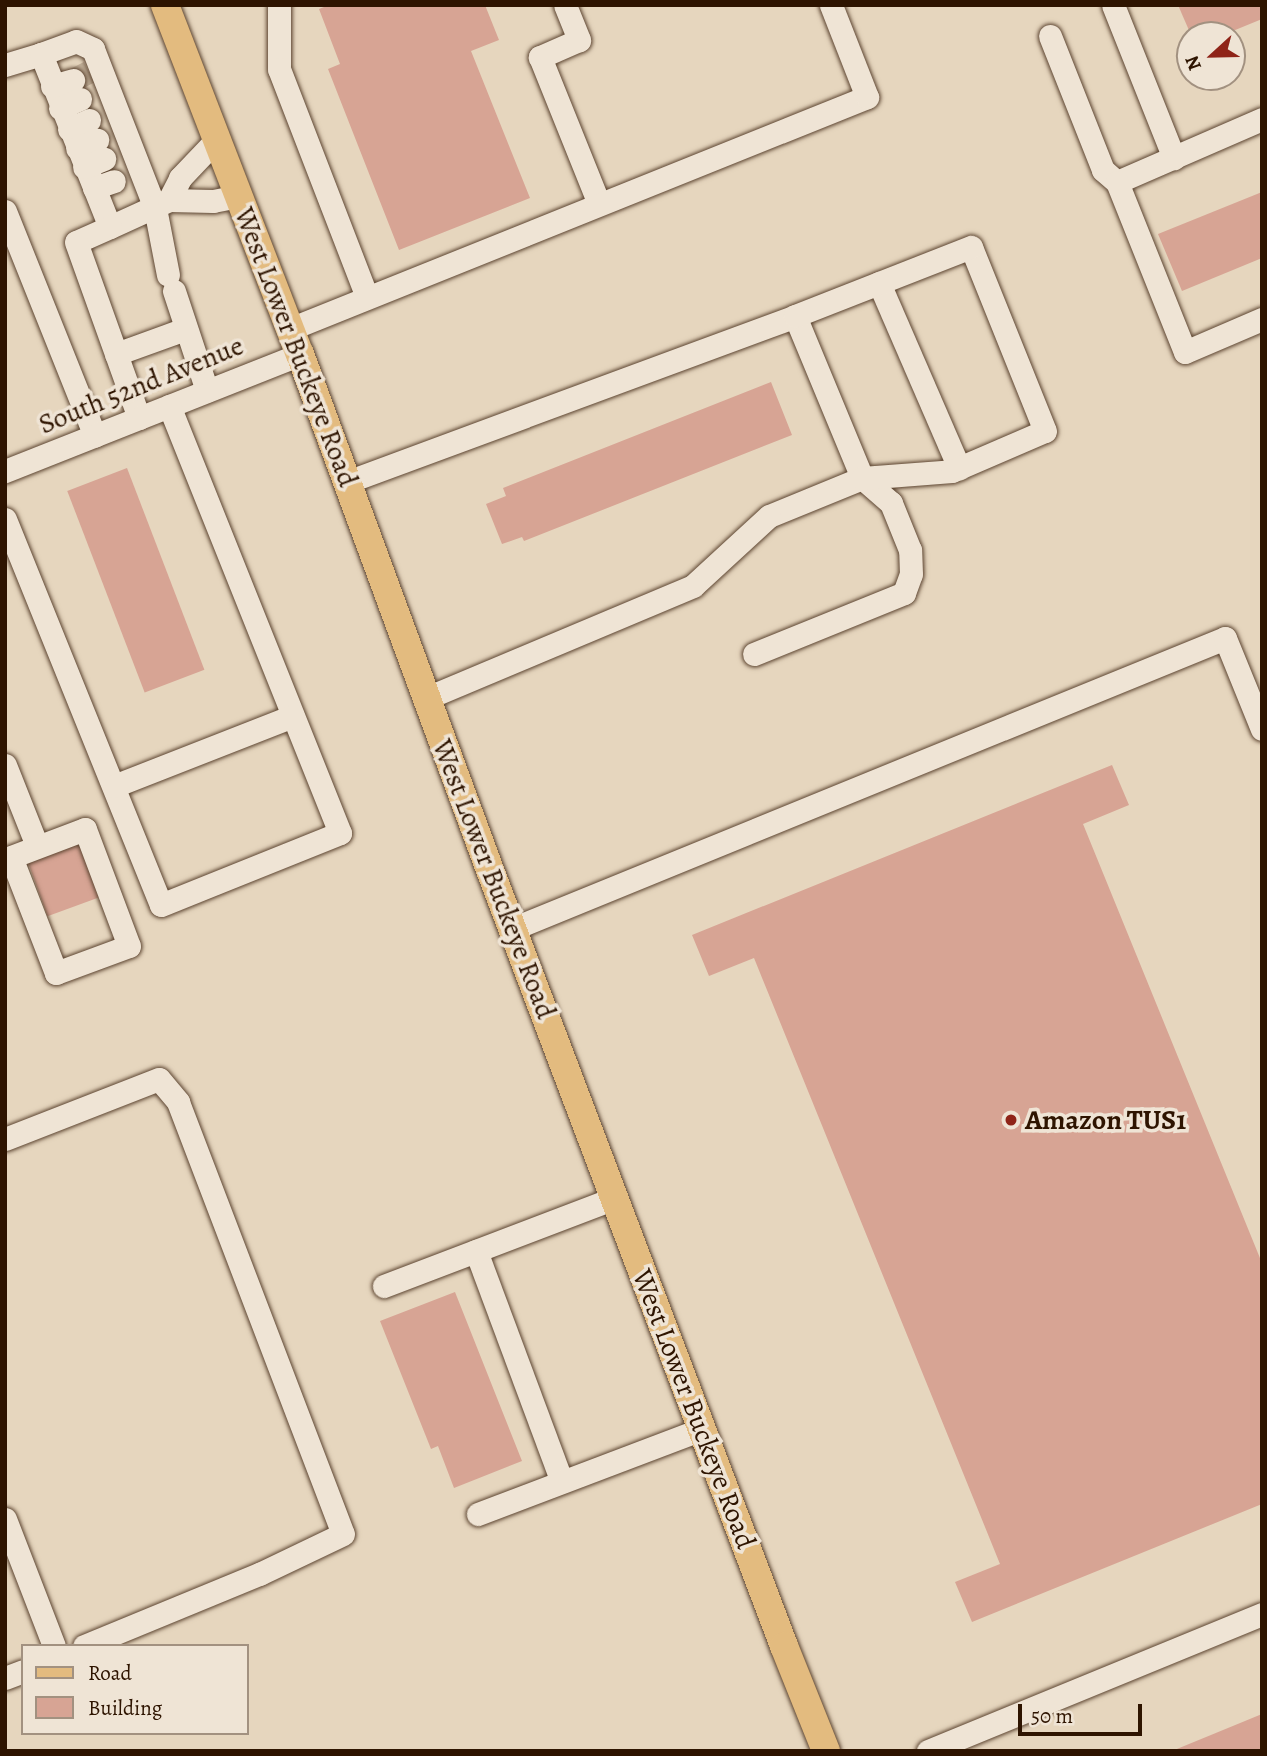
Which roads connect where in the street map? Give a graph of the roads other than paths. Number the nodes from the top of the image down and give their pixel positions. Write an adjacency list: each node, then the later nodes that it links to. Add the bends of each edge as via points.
1 (165, 5): 11 (main road, West Lower Buckeye Road)
2 (279, 5): 21 (street, via 279,69)
3 (565, 5): 17 (street, via 579,40 540,57)
4 (831, 5): 17 (street, South 52nd Avenue, via 867,97)
5 (1113, 5): 12 (street)
6 (1050, 36): 14 (street, via 1103,170)
7 (41, 54): 8 (street); 9 (street); 9 (street, via 76,41 93,49)
8 (5, 65)
9 (95, 117): 13 (street); 13 (street)
10 (1262, 119): 12 (street)
11 (217, 139): 15 (main road, West Lower Buckeye Road); 16 (street)
12 (1174, 158): 14 (street)
13 (120, 178): 16 (street); 19 (street)
14 (1117, 182): 23 (street, via 1185,352)
15 (239, 196): 16 (street); 25 (main road, West Lower Buckeye Road)
16 (162, 204): 19 (street); 24 (street, via 171,283)
17 (599, 204): 21 (street, South 52nd Avenue)
18 (5, 211): 30 (street)
19 (110, 227): 26 (street, via 76,242)
20 (879, 283): 22 (street); 31 (street); 31 (street, via 971,247 1045,431)
21 (367, 297): 25 (street, South 52nd Avenue)
22 (795, 316): 33 (street); 34 (street)
23 (1262, 319)
24 (185, 328): 26 (street); 27 (street)
25 (295, 342): 27 (street, South 52nd Avenue); 34 (main road, West Lower Buckeye Road)
26 (116, 354): 29 (street)
27 (207, 391): 28 (street, South 52nd Avenue)
28 (169, 406): 29 (street, South 52nd Avenue); 38 (street)
29 (139, 418): 30 (street, South 52nd Avenue)
30 (95, 436): 32 (street, South 52nd Avenue)
31 (959, 468): 33 (street)
32 (5, 471)
33 (862, 478): 36 (street, via 891,503 910,550 911,574 904,593); 37 (street, via 769,516 693,586)
34 (347, 482): 37 (main road, West Lower Buckeye Road)
35 (5, 519): 41 (street)
36 (754, 654)
37 (426, 698): 43 (main road, West Lower Buckeye Road)
38 (293, 716): 41 (street); 41 (street, via 340,833 162,905)
39 (1262, 729): 43 (street, via 1225,638)
40 (5, 765): 42 (street)
41 (114, 786)
42 (37, 846): 42 (street, via 85,829 129,946 56,973 11,857)
43 (512, 929): 45 (main road, West Lower Buckeye Road)
44 (5, 1139): 54 (street, via 159,1079 178,1102 343,1534)
45 (614, 1198): 46 (street); 48 (main road, West Lower Buckeye Road)
46 (476, 1251): 47 (street); 49 (street)
47 (384, 1286)
48 (702, 1429): 49 (street); 55 (main road, West Lower Buckeye Road)
49 (562, 1482): 50 (street)
50 (478, 1514)
51 (5, 1519): 53 (street)
52 (1262, 1614): 56 (street)
53 (53, 1644)
54 (89, 1644)
55 (826, 1751)
56 (928, 1751)

